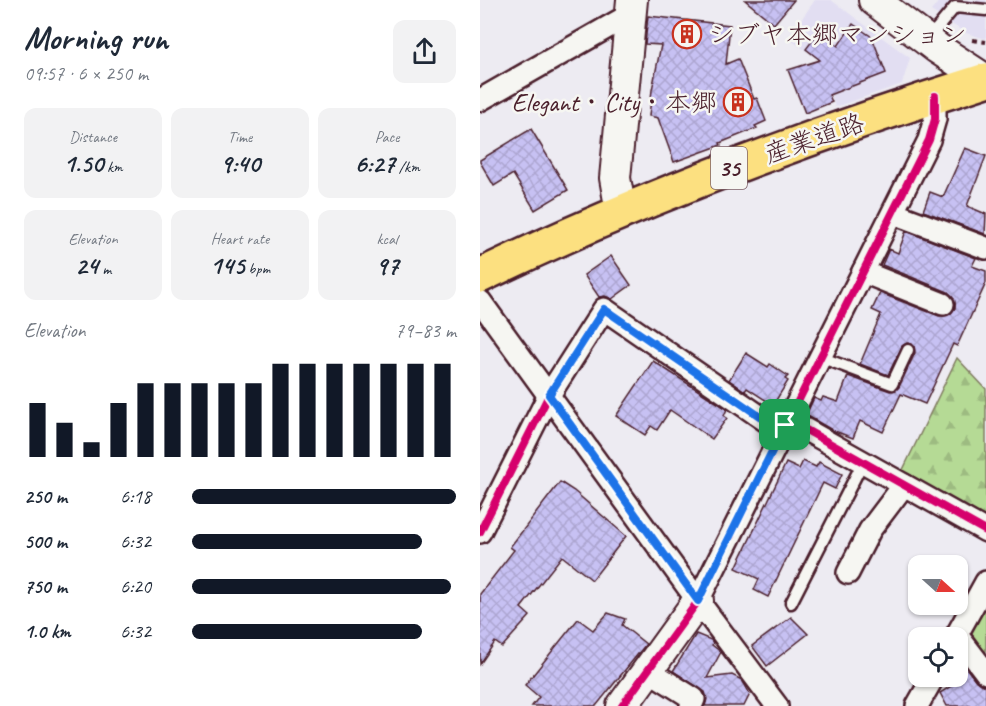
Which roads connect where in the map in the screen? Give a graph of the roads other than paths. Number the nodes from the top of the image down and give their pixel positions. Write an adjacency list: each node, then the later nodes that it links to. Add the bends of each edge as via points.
1 (874, 0): 4 (street)
2 (631, 7): 7 (street); 8 (street, via 615,178)
3 (986, 10): 4 (lane, via 955,7)
4 (927, 40): 5 (street)
5 (986, 80): 6 (main road, 産業道路 / 35)
6 (935, 96): 8 (main road, 産業道路 / 35, via 755,158); 9 (street, via 929,141)
7 (480, 100)
8 (621, 212): 12 (main road, 産業道路 / 35)
9 (893, 213): 10 (street); 11 (street)
10 (986, 248)
11 (863, 272): 14 (street); 16 (street)
12 (480, 276)
13 (480, 301): 17 (street)
14 (943, 304)
15 (908, 350): 16 (lane, via 892,384)
16 (820, 357): 18 (street)
17 (549, 395): 18 (street, via 604,309 768,422); 22 (street); 25 (street)
18 (785, 425): 19 (street, via 799,426); 25 (street)
19 (863, 462): 20 (street); 26 (lane)
20 (904, 485): 21 (street); 23 (street, via 870,530)
21 (986, 531)
22 (480, 532)
23 (848, 573)
24 (986, 582): 27 (street)
25 (698, 601): 29 (street); 34 (street)
26 (791, 603)
27 (961, 627)
28 (968, 651): 30 (street)
29 (648, 670): 32 (street); 33 (street, via 694,699)
30 (986, 673)
31 (928, 687): 35 (street)
32 (622, 706)
33 (691, 706)
34 (777, 706)
35 (917, 706)

